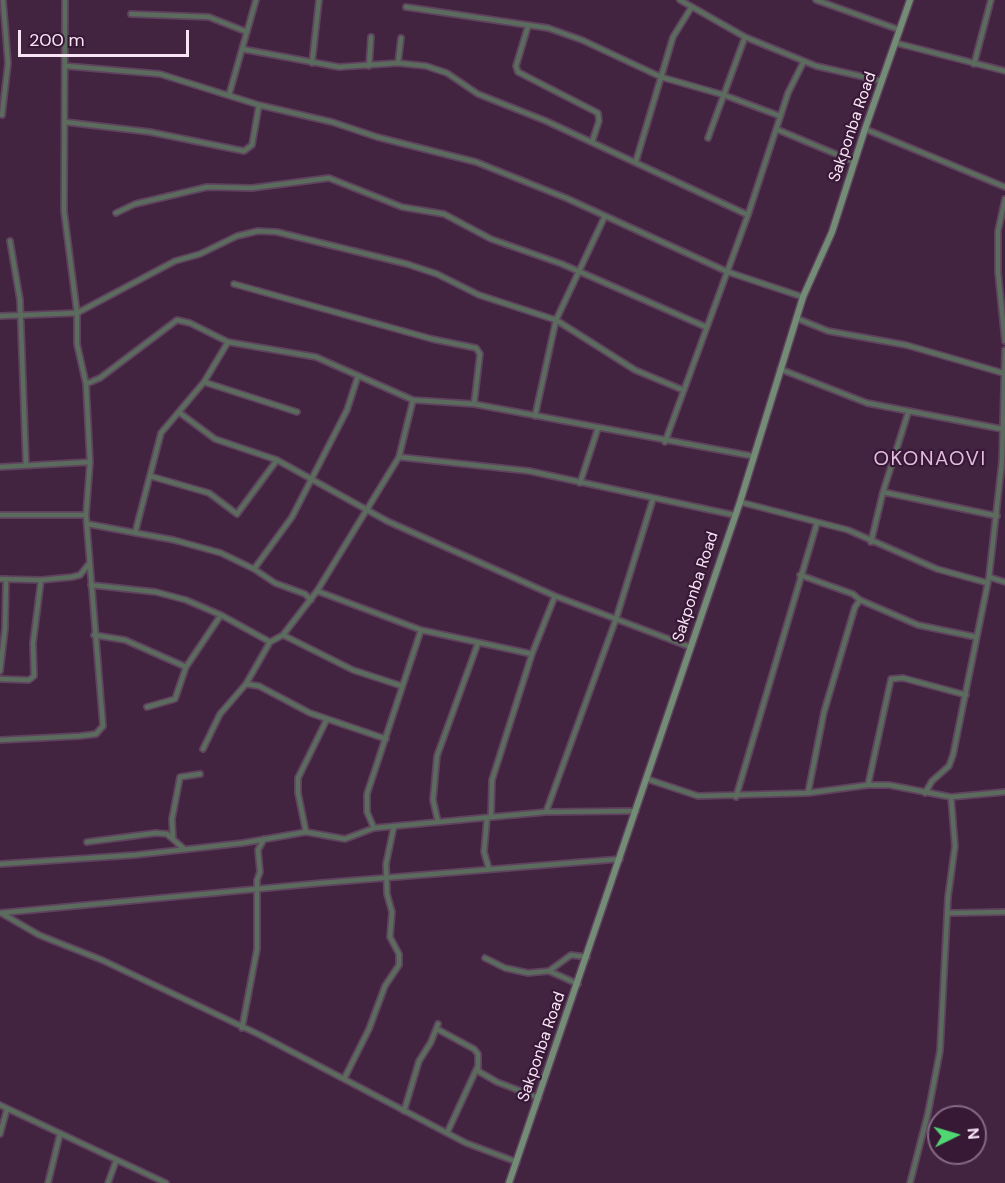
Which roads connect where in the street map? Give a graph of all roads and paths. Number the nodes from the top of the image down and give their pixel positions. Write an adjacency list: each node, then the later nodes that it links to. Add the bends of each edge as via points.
1 (3, 0): 32 (street, via 8,63)
2 (65, 0): 24 (street)
3 (256, 0): 14 (street)
4 (319, 0): 21 (street)
5 (680, 0): 10 (street)
6 (816, 0): 13 (street)
7 (910, 0): 13 (main road, Sakponba Road)
8 (991, 0): 23 (street)
9 (406, 7): 12 (street)
10 (691, 8): 16 (street); 27 (street, via 673,37)
11 (131, 14): 14 (street, via 209,17)
12 (528, 26): 27 (street, via 548,28 582,40); 38 (street, via 516,66 518,72 598,113)
13 (900, 30): 18 (main road, Sakponba Road)
14 (247, 32): 19 (street)
15 (371, 37): 25 (street)
16 (745, 37): 20 (street); 29 (street)
17 (401, 38): 22 (street)
18 (896, 43): 23 (street); 28 (main road, Sakponba Road)
19 (242, 49): 21 (street); 30 (street)
20 (804, 61): 28 (street); 33 (street)
21 (312, 63): 25 (street)
22 (398, 63): 25 (street); 38 (street, via 447,73 478,94)
23 (974, 64): 26 (street)
24 (66, 66): 30 (street, via 160,74); 34 (street)
25 (369, 66)
26 (1005, 71)
27 (661, 77): 29 (street); 39 (street)
28 (883, 81): 36 (main road, Sakponba Road)
29 (724, 94): 33 (street); 37 (street)
30 (229, 95): 31 (street)
31 (259, 105): 34 (street, via 252,145 244,151 150,132); 45 (street, via 476,162)
32 (2, 115)
33 (780, 116): 35 (street)
34 (65, 122): 51 (street, via 64,211)
35 (776, 129): 40 (street); 44 (street)
36 (865, 129): 40 (main road, Sakponba Road); 41 (street)
37 (708, 138)
38 (592, 142): 39 (street)
39 (636, 161): 44 (street)
40 (855, 162): 50 (main road, Sakponba Road, via 832,232)
41 (1005, 187)
42 (1005, 199): 57 (street, via 998,231 998,272)
43 (116, 213): 48 (street, via 135,204 207,187 252,188 329,178 402,207 444,214 491,239)
44 (748, 215): 47 (street)
45 (605, 216): 47 (street); 48 (street)
46 (10, 241): 52 (street)
47 (728, 272): 50 (street); 56 (street)
48 (580, 273): 55 (street); 56 (street)
49 (234, 284): 67 (street, via 476,348 480,354)
50 (803, 297): 54 (main road, Sakponba Road)
51 (77, 313): 52 (street); 55 (street, via 175,261 258,231 277,232 407,264 480,295); 64 (street)
52 (21, 315): 53 (street); 80 (street)
53 (0, 316)
54 (796, 318): 60 (main road, Sakponba Road); 61 (street, via 828,331 906,345)
55 (556, 320): 65 (street, via 635,370); 71 (street)
56 (706, 327): 65 (street)
57 (1005, 341)
58 (228, 342): 62 (street, via 316,357); 63 (street); 64 (street, via 177,320 100,378)
59 (1005, 350): 61 (street)
60 (780, 369): 69 (street, via 867,403); 75 (main road, Sakponba Road)
61 (1003, 373): 73 (street)
62 (358, 376): 66 (street); 83 (street, via 347,410)
63 (204, 382): 68 (street); 70 (street)
64 (86, 384): 79 (street)
65 (683, 390): 74 (street)
66 (413, 399): 67 (street); 76 (street)
67 (474, 404): 71 (street)
68 (297, 412)
69 (908, 412): 73 (street); 85 (street)
70 (180, 413): 77 (street, via 215,439); 82 (street, via 161,434)
71 (535, 416): 72 (street)
72 (598, 428): 74 (street); 84 (street)
73 (1002, 429): 78 (street)
74 (665, 442): 75 (street)
75 (752, 456): 87 (main road, Sakponba Road)
76 (399, 457): 84 (street, via 529,471); 88 (street)
77 (277, 460): 82 (street, via 237,514 208,493); 83 (street)
78 (1004, 461): 92 (street)
79 (90, 462): 80 (street); 90 (street)
80 (26, 464): 81 (street)
81 (0, 467)
82 (150, 476): 96 (street)
83 (312, 478): 88 (street); 100 (street, via 292,517)
84 (580, 483): 86 (street)
85 (883, 492): 92 (street); 98 (street)
86 (652, 499): 91 (street); 112 (street)
87 (740, 502): 91 (main road, Sakponba Road); 93 (street)
88 (366, 509): 107 (street); 108 (street)
89 (0, 515): 90 (street)
90 (86, 515): 94 (street)
91 (734, 515): 119 (main road, Sakponba Road)
92 (997, 516): 104 (street)
93 (817, 523): 98 (street, via 848,530); 101 (street)
94 (88, 524): 95 (street); 97 (street)
95 (101, 527): 96 (street); 97 (street)
96 (135, 533): 100 (street, via 220,553)
97 (89, 537): 99 (street)
98 (871, 542): 104 (street, via 937,569)
99 (88, 565): 103 (street, via 80,575); 106 (street)
100 (254, 569): 109 (street)
101 (800, 575): 110 (street); 138 (street)
102 (3, 579): 103 (street); 122 (street, via 5,628)
103 (41, 580): 123 (street, via 33,643 34,676 29,680)
104 (988, 580): 105 (street); 116 (street)
105 (1005, 582)
106 (91, 585): 111 (street, via 156,592); 114 (street)
107 (317, 591): 109 (street); 113 (street)
108 (555, 596): 112 (street); 120 (street)
109 (311, 600): 115 (street)
110 (860, 600): 116 (street, via 918,626); 135 (street, via 824,712)
111 (221, 615): 117 (street); 121 (street)
112 (616, 619): 119 (street); 141 (street)
113 (421, 630): 118 (street); 125 (street)
114 (94, 635): 121 (street, via 125,640); 130 (street, via 104,722 101,731)
115 (284, 635): 117 (street); 125 (street, via 353,670)
116 (976, 637): 126 (street)
117 (270, 642): 124 (street)
118 (478, 643): 120 (street); 143 (street, via 438,756 433,800)
119 (690, 647): 133 (main road, Sakponba Road)
120 (532, 654): 142 (street, via 492,780)
121 (186, 667): 127 (street, via 175,699)
122 (0, 671)
123 (0, 678)
124 (246, 684): 128 (street, via 274,692); 131 (street, via 220,714)
125 (402, 686): 129 (street)
126 (966, 695): 134 (street, via 903,678 891,679); 137 (street, via 949,766 932,781)
127 (147, 707)
128 (327, 719): 129 (street); 146 (street, via 298,778)
129 (386, 739): 145 (street, via 367,794 367,812)
130 (0, 740)
131 (203, 749)
132 (200, 774): 147 (street, via 180,777 172,819)
133 (648, 779): 138 (street, via 689,795); 140 (main road, Sakponba Road)
134 (868, 785): 135 (street); 137 (street)
135 (808, 792): 138 (street)
136 (1005, 792): 139 (street)
137 (926, 793): 139 (street)
138 (736, 797)
139 (951, 797): 158 (street, via 955,846 948,897)
140 (636, 811): 141 (street); 151 (main road, Sakponba Road)
141 (546, 812): 142 (street)
142 (489, 817): 143 (street); 153 (street, via 483,845)
143 (438, 822): 144 (street)
144 (394, 826): 145 (street); 154 (street, via 388,848)
145 (374, 828): 146 (street, via 345,840)
146 (306, 832): 148 (street)
147 (173, 839): 149 (street, via 156,833); 150 (street)
148 (264, 839): 150 (street); 155 (street, via 258,850)
149 (87, 842)
150 (183, 848): 152 (street)
151 (620, 859): 153 (street); 159 (main road, Sakponba Road)
152 (0, 864)
153 (489, 869): 154 (street)
154 (387, 879): 155 (street); 165 (street, via 392,912 390,937 399,954 399,965 385,986)
155 (259, 890): 157 (street); 163 (street, via 257,949)
156 (1005, 912): 158 (street)
157 (0, 913): 163 (street, via 39,935 102,960)
158 (950, 913): 179 (street, via 940,1051)
159 (587, 957): 161 (street, via 571,955); 162 (main road, Sakponba Road)
160 (485, 958): 161 (street, via 523,972)
161 (549, 971): 162 (street)
162 (578, 984): 166 (main road, Sakponba Road)
163 (242, 1028): 165 (street)
164 (477, 1068): 166 (street, via 497,1082); 169 (street, via 478,1054 474,1049 437,1026 419,1061); 170 (street)
165 (344, 1078): 169 (street)
166 (539, 1098): 174 (main road, Sakponba Road)
167 (0, 1105): 168 (street)
168 (7, 1109): 171 (street); 172 (street)
169 (404, 1111): 170 (street)
170 (447, 1133): 174 (street)
171 (0, 1134)
172 (60, 1134): 173 (street); 175 (street)
173 (116, 1161): 176 (street); 177 (street)
174 (517, 1162): 178 (main road, Sakponba Road)
175 (48, 1183)
176 (108, 1183)
177 (166, 1183)
178 (510, 1183)
179 (910, 1183)

